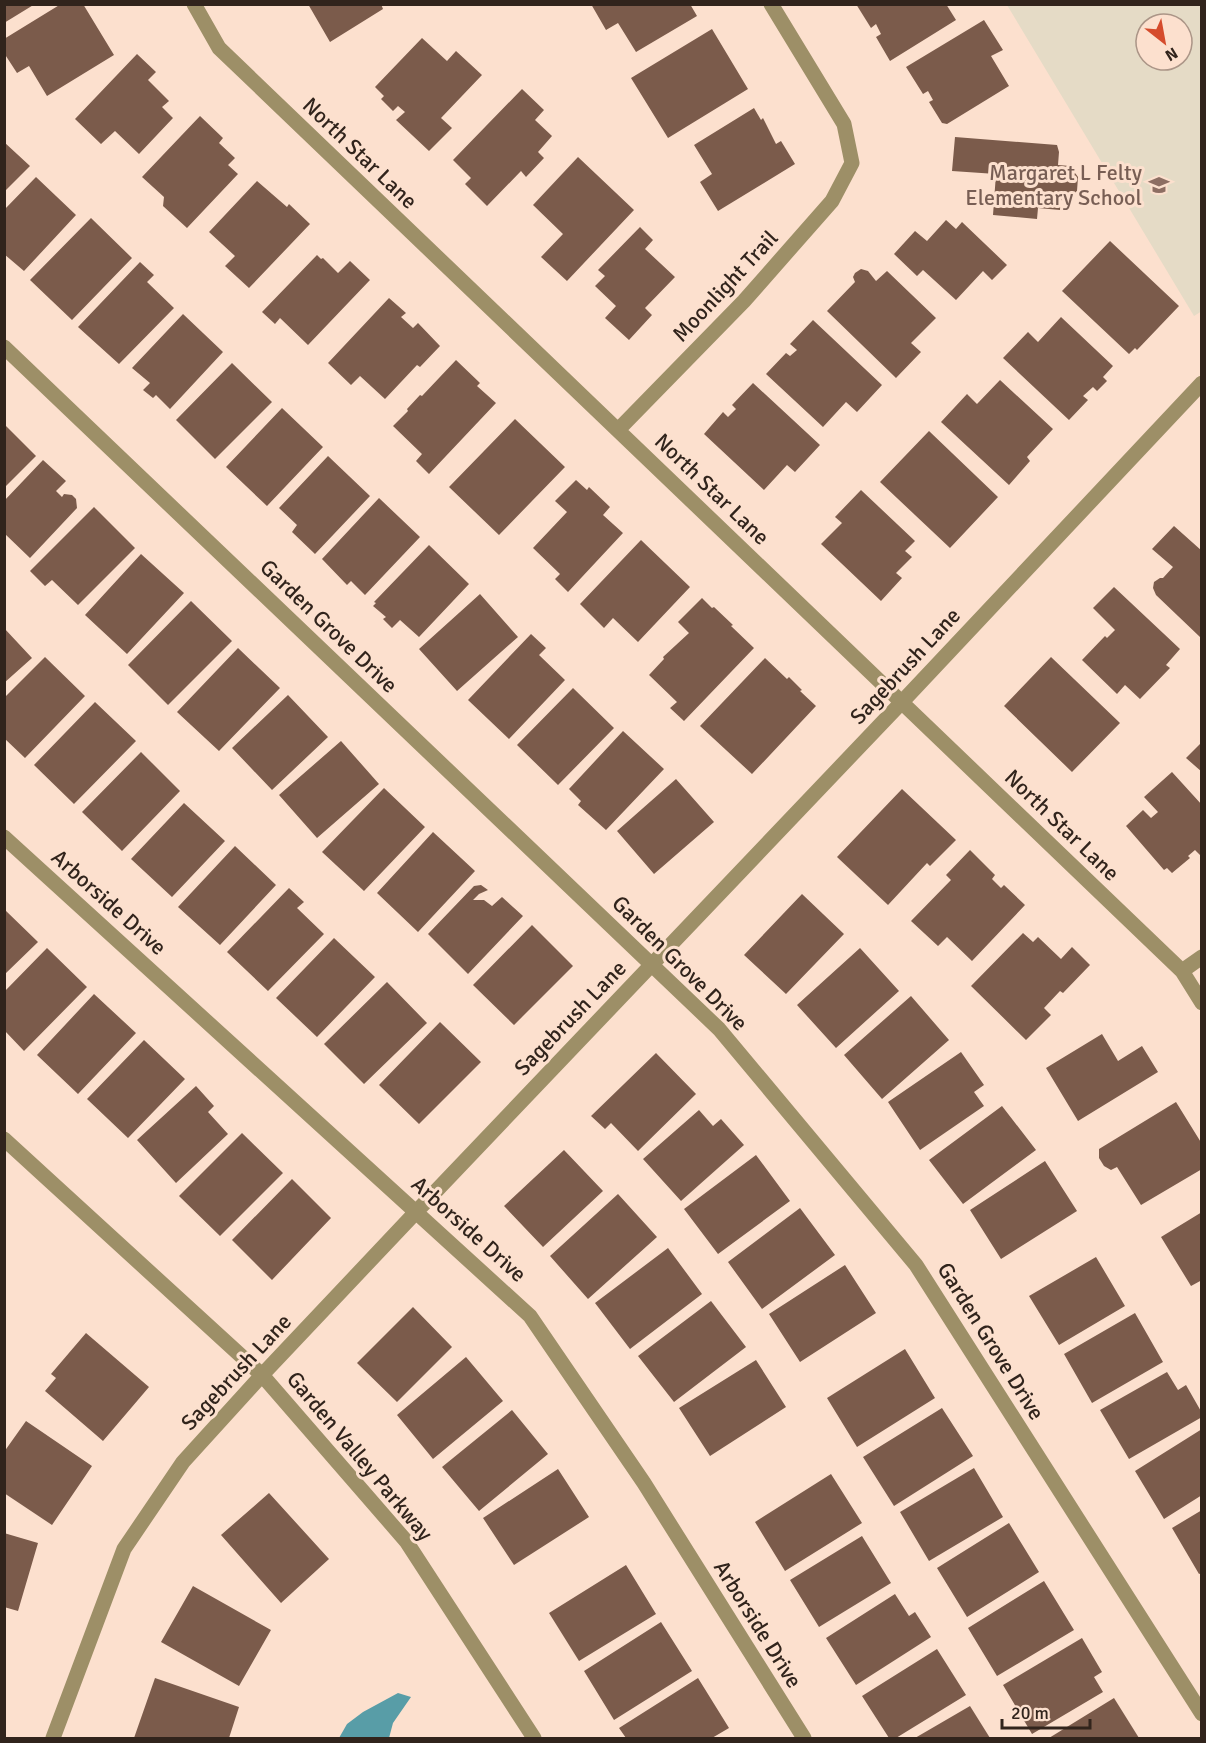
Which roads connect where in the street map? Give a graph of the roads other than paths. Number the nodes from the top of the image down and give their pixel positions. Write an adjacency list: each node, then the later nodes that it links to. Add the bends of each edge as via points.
1 (194, 4): 5 (street, North Star Lane, via 219,48)
2 (771, 4): 5 (street, Moonlight Trail, via 844,124 852,163 832,201 744,301)
3 (4, 347): 9 (street, Garden Grove Drive)
4 (1202, 383): 6 (street, Sagebrush Lane)
5 (618, 430): 6 (street, North Star Lane)
6 (901, 703): 9 (street, Sagebrush Lane); 10 (street, North Star Lane)
7 (4, 837): 13 (street, Arborside Drive)
8 (1202, 957): 10 (street)
9 (652, 964): 13 (street, Sagebrush Lane); 15 (street, Garden Grove Drive, via 719,1029 916,1265)
10 (1182, 971): 11 (street, North Star Lane)
11 (1202, 1003)
12 (4, 1139): 14 (street, Garden Valley Parkway)
13 (416, 1212): 14 (street, Sagebrush Lane); 18 (street, Arborside Drive, via 530,1316 644,1483)
14 (262, 1375): 16 (street, Sagebrush Lane, via 183,1462 124,1549); 17 (street, Garden Valley Parkway, via 406,1541)
15 (1202, 1714)
16 (53, 1738)
17 (534, 1738)
18 (804, 1738)

